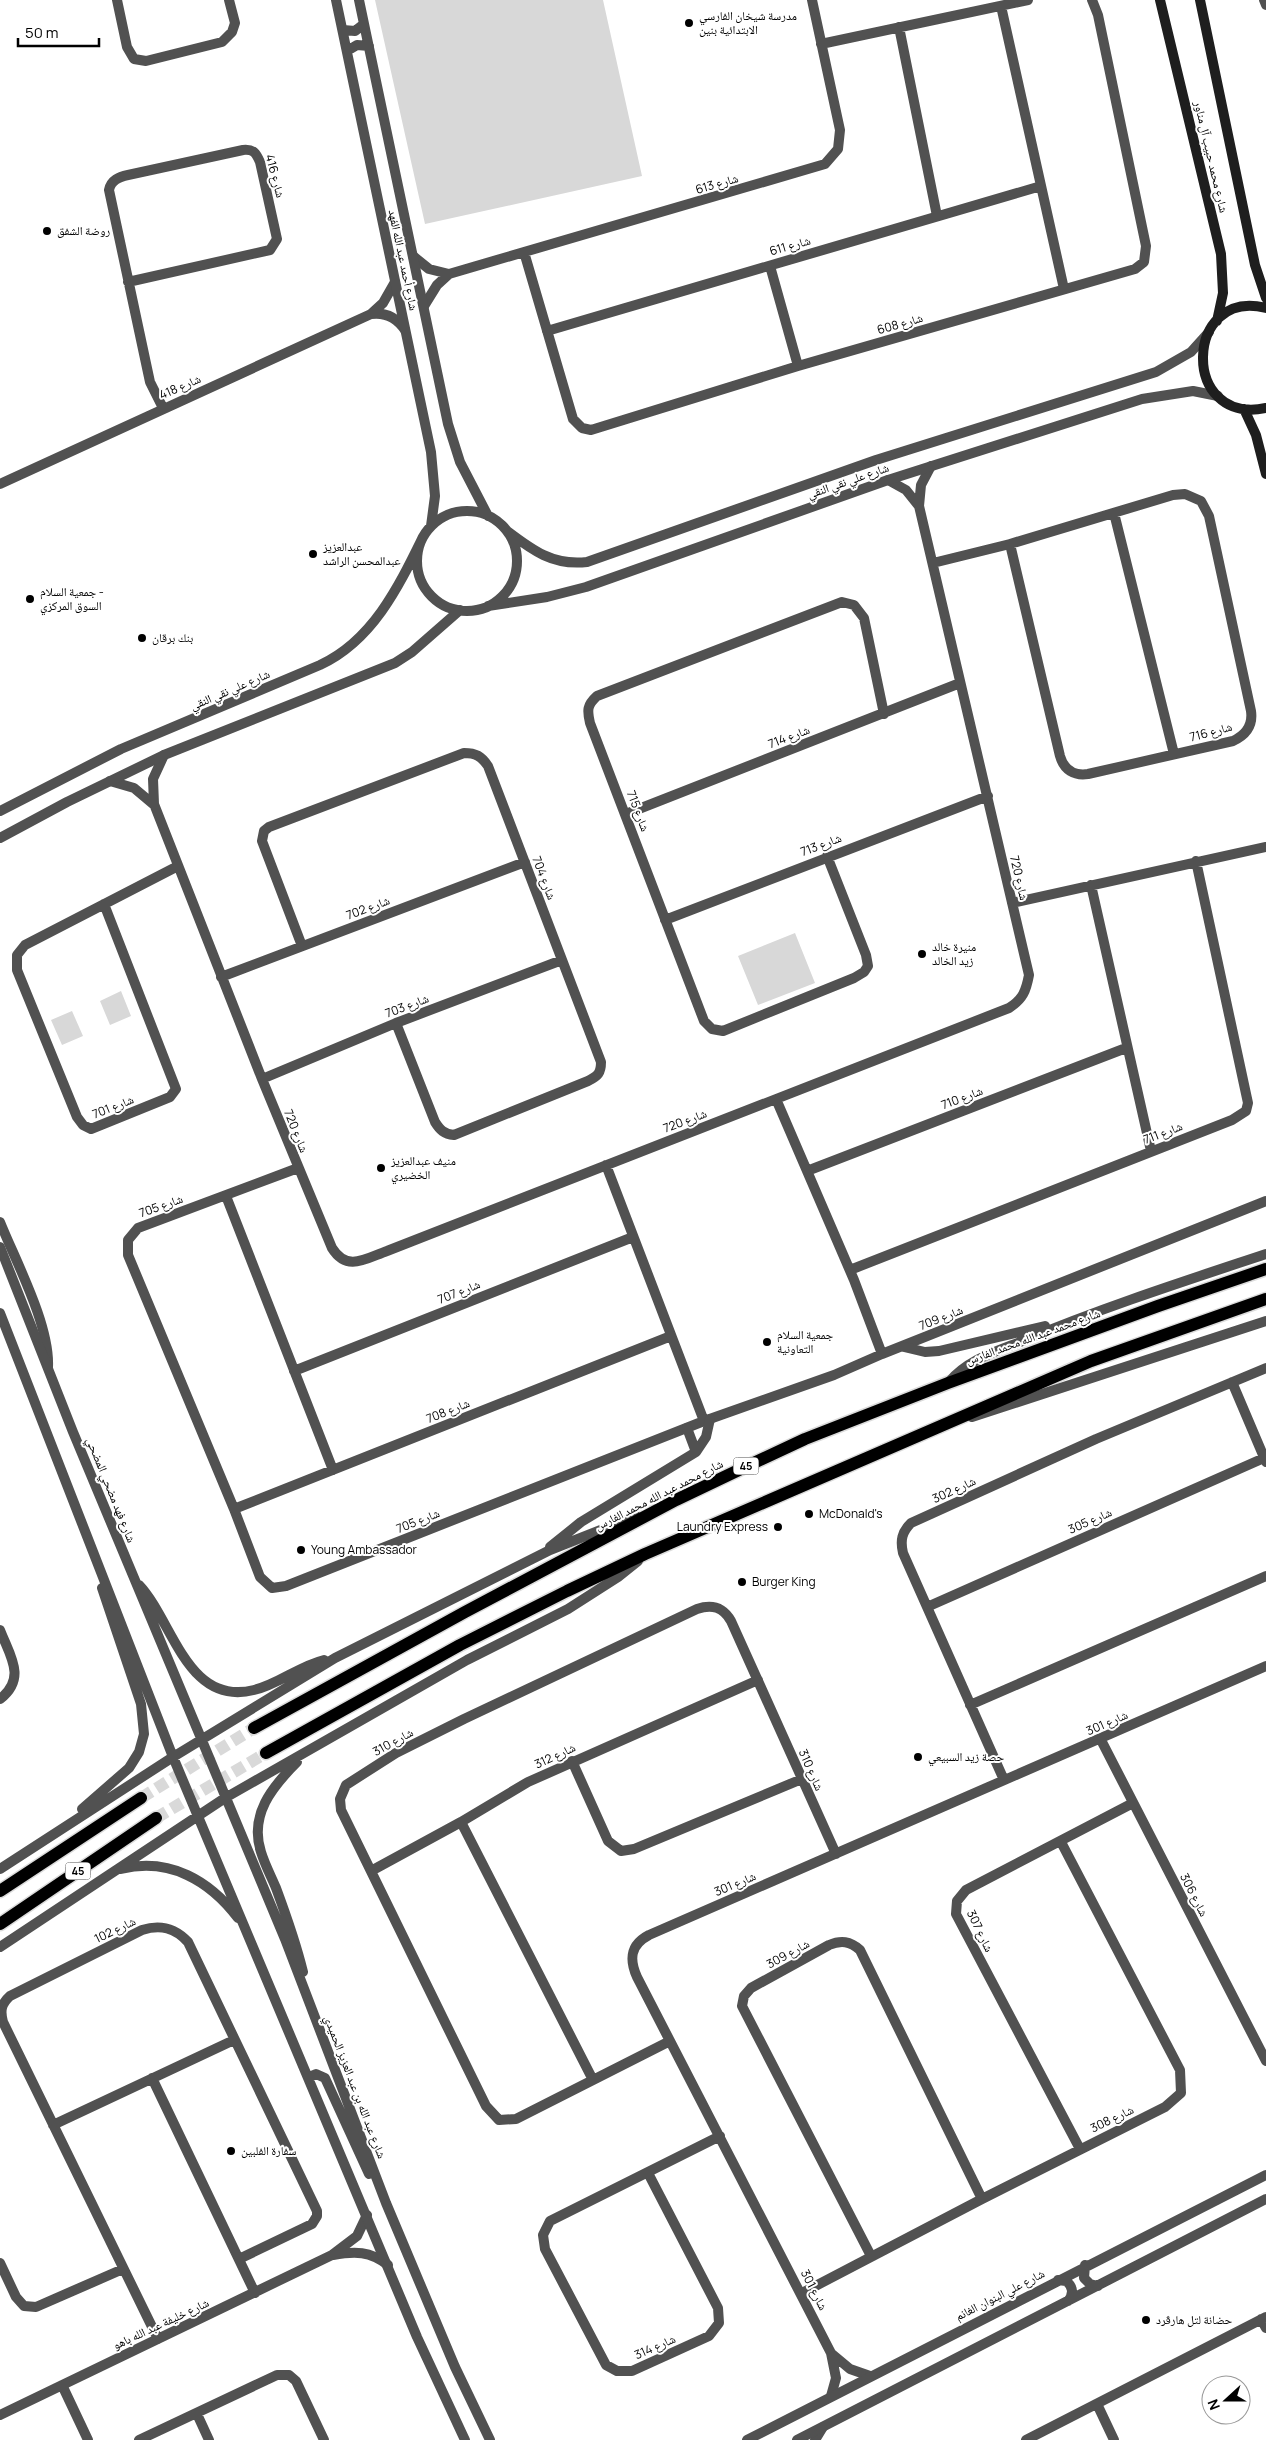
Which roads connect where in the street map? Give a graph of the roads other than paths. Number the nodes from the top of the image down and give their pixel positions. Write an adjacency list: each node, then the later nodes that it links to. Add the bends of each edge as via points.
1 (117, 0): 2 (street, via 126,47 134,58 146,61 222,42 232,32 235,23)
2 (229, 0)
3 (336, 0): 15 (street, شارع أحمد عبد الله الفهد)
4 (359, 0): 13 (street, شارع أحمد عبد الله الفهد)
5 (812, 0): 16 (street, شارع 613)
6 (1028, 0): 12 (street)
7 (1092, 0): 27 (street, شارع 608, via 1098,15 1147,252 1144,262 1136,269)
8 (1160, 0): 32 (main road, شارع محمد حبيب آل مناور, via 1221,254 1222,293)
9 (1200, 0): 28 (main road, شارع محمد حبيب آل مناور, via 1255,265)
10 (1264, 0): 11 (street)
11 (1266, 5)
12 (1001, 6): 14 (street); 19 (street)
13 (364, 24): 15 (street, via 355,31); 17 (street, شارع أحمد عبد الله الفهد)
14 (899, 28): 16 (street); 20 (street)
15 (343, 30): 18 (street, شارع أحمد عبد الله الفهد)
16 (821, 44): 21 (street, شارع 613, via 840,136 835,154 825,164)
17 (369, 46): 18 (street, via 357,44); 22 (street, شارع أحمد عبد الله الفهد)
18 (347, 51): 26 (street, شارع أحمد عبد الله الفهد)
19 (1041, 186): 20 (street, شارع 611); 27 (street)
20 (937, 216): 23 (street, شارع 611)
21 (524, 252): 24 (street, شارع 613); 34 (street, شارع 608)
22 (413, 256): 24 (street, via 429,269); 29 (street, شارع أحمد عبد الله الفهد)
23 (770, 266): 34 (street, شارع 611); 36 (street)
24 (449, 274): 29 (street, via 437,285)
25 (128, 282): 25 (street, شارع 416, via 110,184 120,177 147,171 243,150 256,152 277,239 270,250); 38 (street, شارع 416, via 150,382)
26 (395, 282): 31 (street, شارع 418, via 383,303); 33 (street, شارع أحمد عبد الله الفهد)
27 (1064, 289): 36 (street, شارع 608)
28 (1266, 298)
29 (424, 306): 47 (street, شارع أحمد عبد الله الفهد, via 453,443)
30 (1266, 308): 32 (main road, via 1239,308)
31 (371, 314): 33 (street, via 393,317); 38 (street, شارع 418)
32 (1216, 321): 35 (main road)
33 (406, 330): 48 (street, شارع أحمد عبد الله الفهد, via 434,466)
34 (547, 331): 36 (street, شارع 608, via 573,419 586,429 595,429)
35 (1209, 332): 37 (main road, via 1203,345 1202,362 1206,378); 49 (street, شارع علي نقي النقي, via 1191,352 1156,372 876,460 586,562 566,564 546,558)
36 (798, 366)
37 (1218, 396): 40 (main road); 41 (street, شارع علي نقي النقي, via 1193,391 1157,396)
38 (163, 408): 44 (street, شارع 418)
39 (1266, 408): 40 (main road)
40 (1244, 409): 42 (main road, via 1256,435)
41 (931, 466): 43 (street, شارع علي نقي النقي); 45 (street, شارع 720, via 920,485)
42 (1266, 474)
43 (888, 480): 45 (street, شارع 720, via 906,490); 53 (street, شارع علي نقي النقي, via 576,590)
44 (0, 483)
45 (919, 506): 52 (street, شارع 720)
46 (1114, 513): 51 (street, شارع 716); 57 (street); 57 (street, شارع 716, via 1185,494 1201,501 1209,516 1251,722 1238,739)
47 (488, 516): 48 (street, via 458,511 443,516); 49 (street)
48 (431, 526): 50 (street)
49 (507, 531): 53 (street, via 517,558 515,573 501,598)
50 (422, 539): 54 (street, via 418,569 423,584 445,606); 62 (street, شارع علي نقي النقي, via 372,624 338,656 121,749)
51 (1010, 544): 52 (street, شارع 716); 57 (street, شارع 716, via 1064,766 1083,775)
52 (933, 563): 55 (street, شارع 720)
53 (488, 606): 54 (street)
54 (460, 610): 58 (street, via 395,663)
55 (960, 683): 56 (street, شارع 714); 60 (street, شارع 720)
56 (884, 714): 63 (street, شارع 714); 63 (street, شارع 715, via 864,618 854,605 842,602 597,696 589,703 590,723)
57 (1174, 754)
58 (164, 755): 59 (street); 61 (street, شارع 720, via 153,778)
59 (110, 781): 61 (street, via 134,788); 64 (street)
60 (988, 796): 66 (street, شارع 713); 72 (street, شارع 720)
61 (154, 804): 69 (street, شارع 720)
62 (0, 811)
63 (626, 814): 73 (street, شارع 715)
64 (0, 838)
65 (1266, 847): 67 (street)
66 (826, 856): 73 (street, شارع 713); 73 (street, شارع 715, via 868,966 854,978 723,1031 712,1029 704,1021)
67 (1196, 861): 70 (street); 81 (street, شارع 711, via 1248,1103 1241,1116)
68 (525, 862): 74 (street, شارع 702); 74 (street, شارع 704, via 488,766 474,753 464,753 269,827 262,834); 75 (street, شارع 704)
69 (178, 866): 71 (street, شارع 701); 76 (street, شارع 720)
70 (1091, 885): 72 (street); 78 (street)
71 (104, 904): 71 (street, شارع 701, via 25,944 18,951 16,960 17,970 77,1117 82,1125 91,1129 170,1097 176,1089)
72 (1012, 904): 80 (street, شارع 720, via 1029,975 1026,991 1018,1002)
73 (665, 920)
74 (302, 946): 76 (street, شارع 702)
75 (562, 960): 77 (street, شارع 703); 77 (street, شارع 704, via 601,1062 601,1070 588,1081 454,1135 447,1135 435,1122)
76 (221, 976): 79 (street, شارع 720)
77 (396, 1023): 79 (street, شارع 703)
78 (1126, 1048): 81 (street); 84 (street, شارع 710)
79 (262, 1078): 83 (street, شارع 720)
80 (776, 1099): 82 (street, شارع 720); 84 (street)
81 (1150, 1151): 92 (street, شارع 711)
82 (606, 1165): 83 (street, شارع 720, via 353,1262 344,1261 332,1248); 88 (street)
83 (298, 1168): 85 (street, شارع 705)
84 (807, 1171): 92 (street)
85 (226, 1196): 102 (street); 112 (street, شارع 705, via 138,1228 128,1240 128,1255)
86 (1266, 1201): 98 (street, شارع 709)
87 (0, 1222): 100 (street, via 43,1327 48,1346)
88 (633, 1237): 97 (street); 102 (street, شارع 707)
89 (0, 1247): 100 (street, شارع فهد مضحي المضحي)
90 (1266, 1254): 95 (street)
91 (1266, 1269): 104 (main road, شارع محمد عبد الله محمد الفارس / 45)
92 (850, 1270): 99 (street)
93 (1266, 1299): 105 (main road, via 1091,1361)
94 (0, 1313): 113 (street)
95 (1072, 1320): 98 (street, via 939,1351 925,1352); 104 (street, via 974,1362 960,1370)
96 (1266, 1321): 105 (street, via 984,1414)
97 (671, 1336): 106 (street); 110 (street, شارع 708)
98 (904, 1347): 99 (street, شارع 709)
99 (882, 1354): 106 (street, شارع 705, via 834,1375)
100 (48, 1367): 117 (street, شارع فهد مضحي المضحي)
101 (1266, 1368): 103 (street, شارع 302)
102 (294, 1371): 110 (street)
103 (1232, 1382): 109 (street); 118 (street, شارع 302, via 1096,1439 912,1523 905,1529 901,1545)
104 (948, 1383): 111 (main road, شارع محمد عبد الله محمد الفارس / 45, via 805,1440)
105 (956, 1419): 115 (main road)
106 (707, 1420): 107 (street, شارع 705); 108 (street, via 706,1436)
107 (687, 1428): 108 (street); 112 (street, شارع 705, via 279,1588 272,1588 260,1577)
108 (696, 1452): 114 (street, via 581,1522)
109 (1265, 1460): 118 (street, شارع 305)
110 (334, 1470): 112 (street, شارع 708)
111 (676, 1500): 114 (street); 125 (main road, شارع محمد عبد الله محمد الفارس / 45)
112 (234, 1509)
113 (92, 1546): 130 (street); 140 (street, via 109,1610 142,1704 144,1734 139,1752 129,1768)
114 (541, 1554): 120 (street)
115 (646, 1554): 128 (street, via 618,1577 568,1609 467,1660); 129 (main road, via 460,1645)
116 (1266, 1576): 124 (street)
117 (134, 1580): 120 (street, via 157,1606 187,1664 203,1679 218,1687 239,1692 256,1690 304,1666); 127 (street, شارع فهد مضحي المضحي)
118 (927, 1607): 124 (street, شارع 302)
119 (0, 1630): 123 (street, via 15,1674 11,1689)
120 (335, 1658): 127 (street)
121 (1266, 1666): 126 (street, شارع 301)
122 (758, 1680): 131 (street, شارع 312); 132 (street, شارع 310); 145 (street, شارع 310, via 727,1614 713,1606 705,1606 464,1719 396,1753 350,1781 343,1789 341,1810)
123 (0, 1699)
124 (970, 1705): 133 (street, شارع 302)
125 (254, 1728)
126 (1101, 1740): 133 (street, شارع 301); 136 (street, شارع 306)
127 (201, 1741): 130 (street); 135 (street, شارع عبد الله بن عبد العزيز الحميدي)
128 (307, 1752): 135 (street); 150 (street, via 270,1791 260,1816 259,1843 299,1954)
129 (266, 1753)
130 (173, 1757): 137 (street); 140 (street)
131 (572, 1761): 132 (street, via 608,1841 621,1851 634,1849); 139 (street, شارع 312, via 528,1782)
132 (802, 1779): 142 (street, شارع 310)
133 (1004, 1780): 142 (street, شارع 301)
134 (141, 1798): 146 (main road, 45)
135 (225, 1798): 137 (street); 150 (street, شارع عبد الله بن عبد العزيز الحميدي)
136 (1133, 1803): 141 (street, شارع 307); 154 (street, شارع 306)
137 (198, 1815): 144 (street); 148 (street)
138 (156, 1818): 147 (main road, 45)
139 (461, 1822): 145 (street, شارع 312); 157 (street)
140 (65, 1826): 143 (street)
141 (1061, 1842): 160 (street, شارع 308, via 1180,2070 1182,2093 1165,2107); 160 (street, شارع 307, via 966,1890 957,1901 956,1914)
142 (836, 1854): 153 (street, شارع 301, via 638,1942 632,1954 632,1967)
143 (0, 1869)
144 (116, 1871): 148 (street, via 152,1866 188,1874 218,1894); 149 (street)
145 (371, 1871): 157 (street, شارع 310, via 486,2106 500,2120 516,2119)
146 (0, 1891)
147 (0, 1924)
148 (248, 1931): 156 (street)
149 (0, 1946)
150 (308, 2000): 165 (street, شارع عبد الله بن عبد العزيز الحميدي)
151 (1, 2023): 152 (street, شارع 102, via 1,2008 10,1996 142,1930 162,1927 181,1934 188,1942); 158 (street)
152 (234, 2040): 155 (street); 169 (street, شارع 102, via 317,2211 312,2224)
153 (670, 2041): 157 (street, شارع 310); 159 (street, شارع 301)
154 (1266, 2061)
155 (152, 2078): 158 (street); 169 (street)
156 (309, 2078): 165 (street, via 316,2074 325,2078 362,2160); 166 (street)
157 (594, 2080)
158 (53, 2125): 173 (street)
159 (720, 2136): 161 (street, شارع 314); 177 (street, شارع 301)
160 (1080, 2149): 163 (street, شارع 308)
161 (648, 2173): 161 (street, شارع 314, via 550,2221 543,2235 545,2249 606,2365 617,2371 632,2371 709,2336 719,2323 718,2308)
162 (1266, 2175): 172 (street, شارع علي البنوان الغانم)
163 (982, 2199): 168 (street, شارع 308); 168 (street, شارع 309, via 860,1950 849,1942 829,1945 752,1988 744,1996 742,2006)
164 (1266, 2199): 175 (street)
165 (386, 2203): 194 (street, شارع عبد الله بن عبد العزيز الحميدي, via 455,2367)
166 (367, 2215): 167 (street, شارع خليفة عبد الله باهو, via 357,2236); 171 (street)
167 (332, 2255): 171 (street, شارع خليفة عبد الله باهو, via 360,2252); 176 (street, شارع خليفة عبد الله باهو)
168 (871, 2256): 177 (street, شارع 308)
169 (239, 2259): 176 (street)
170 (0, 2263): 173 (street, via 16,2297 24,2306 36,2307)
171 (388, 2265): 193 (street)
172 (1085, 2265): 174 (street, شارع علي البنوان الغانم); 175 (street, via 1084,2278)
173 (122, 2269): 180 (street)
174 (1058, 2280): 178 (street, via 1066,2281 1072,2287); 182 (street, شارع علي البنوان الغانم)
175 (1098, 2286): 178 (street)
176 (255, 2292): 180 (street, شارع خليفة عبد الله باهو)
177 (802, 2293): 181 (street, شارع 301)
178 (1068, 2301): 188 (street)
179 (1264, 2322): 185 (street)
180 (158, 2339): 183 (street, شارع خليفة عبد الله باهو)
181 (831, 2353): 182 (street, شارع 301, via 850,2369); 184 (street, شارع 301, via 836,2378)
182 (870, 2376): 184 (street, شارع علي البنوان الغانم)
183 (62, 2385): 187 (street, شارع خليفة عبد الله باهو); 189 (street)
184 (831, 2396): 195 (street, شارع علي البنوان الغانم)
185 (1097, 2404): 198 (street); 199 (street)
186 (197, 2414): 190 (street); 191 (street); 192 (street, via 277,2375 289,2375 296,2381)
187 (0, 2415)
188 (823, 2427): 196 (street); 197 (street)
189 (88, 2440)
190 (139, 2440)
191 (209, 2440)
192 (324, 2440)
193 (465, 2440)
194 (490, 2440)
195 (747, 2440)
196 (797, 2440)
197 (814, 2440)
198 (1026, 2440)
199 (1114, 2440)

